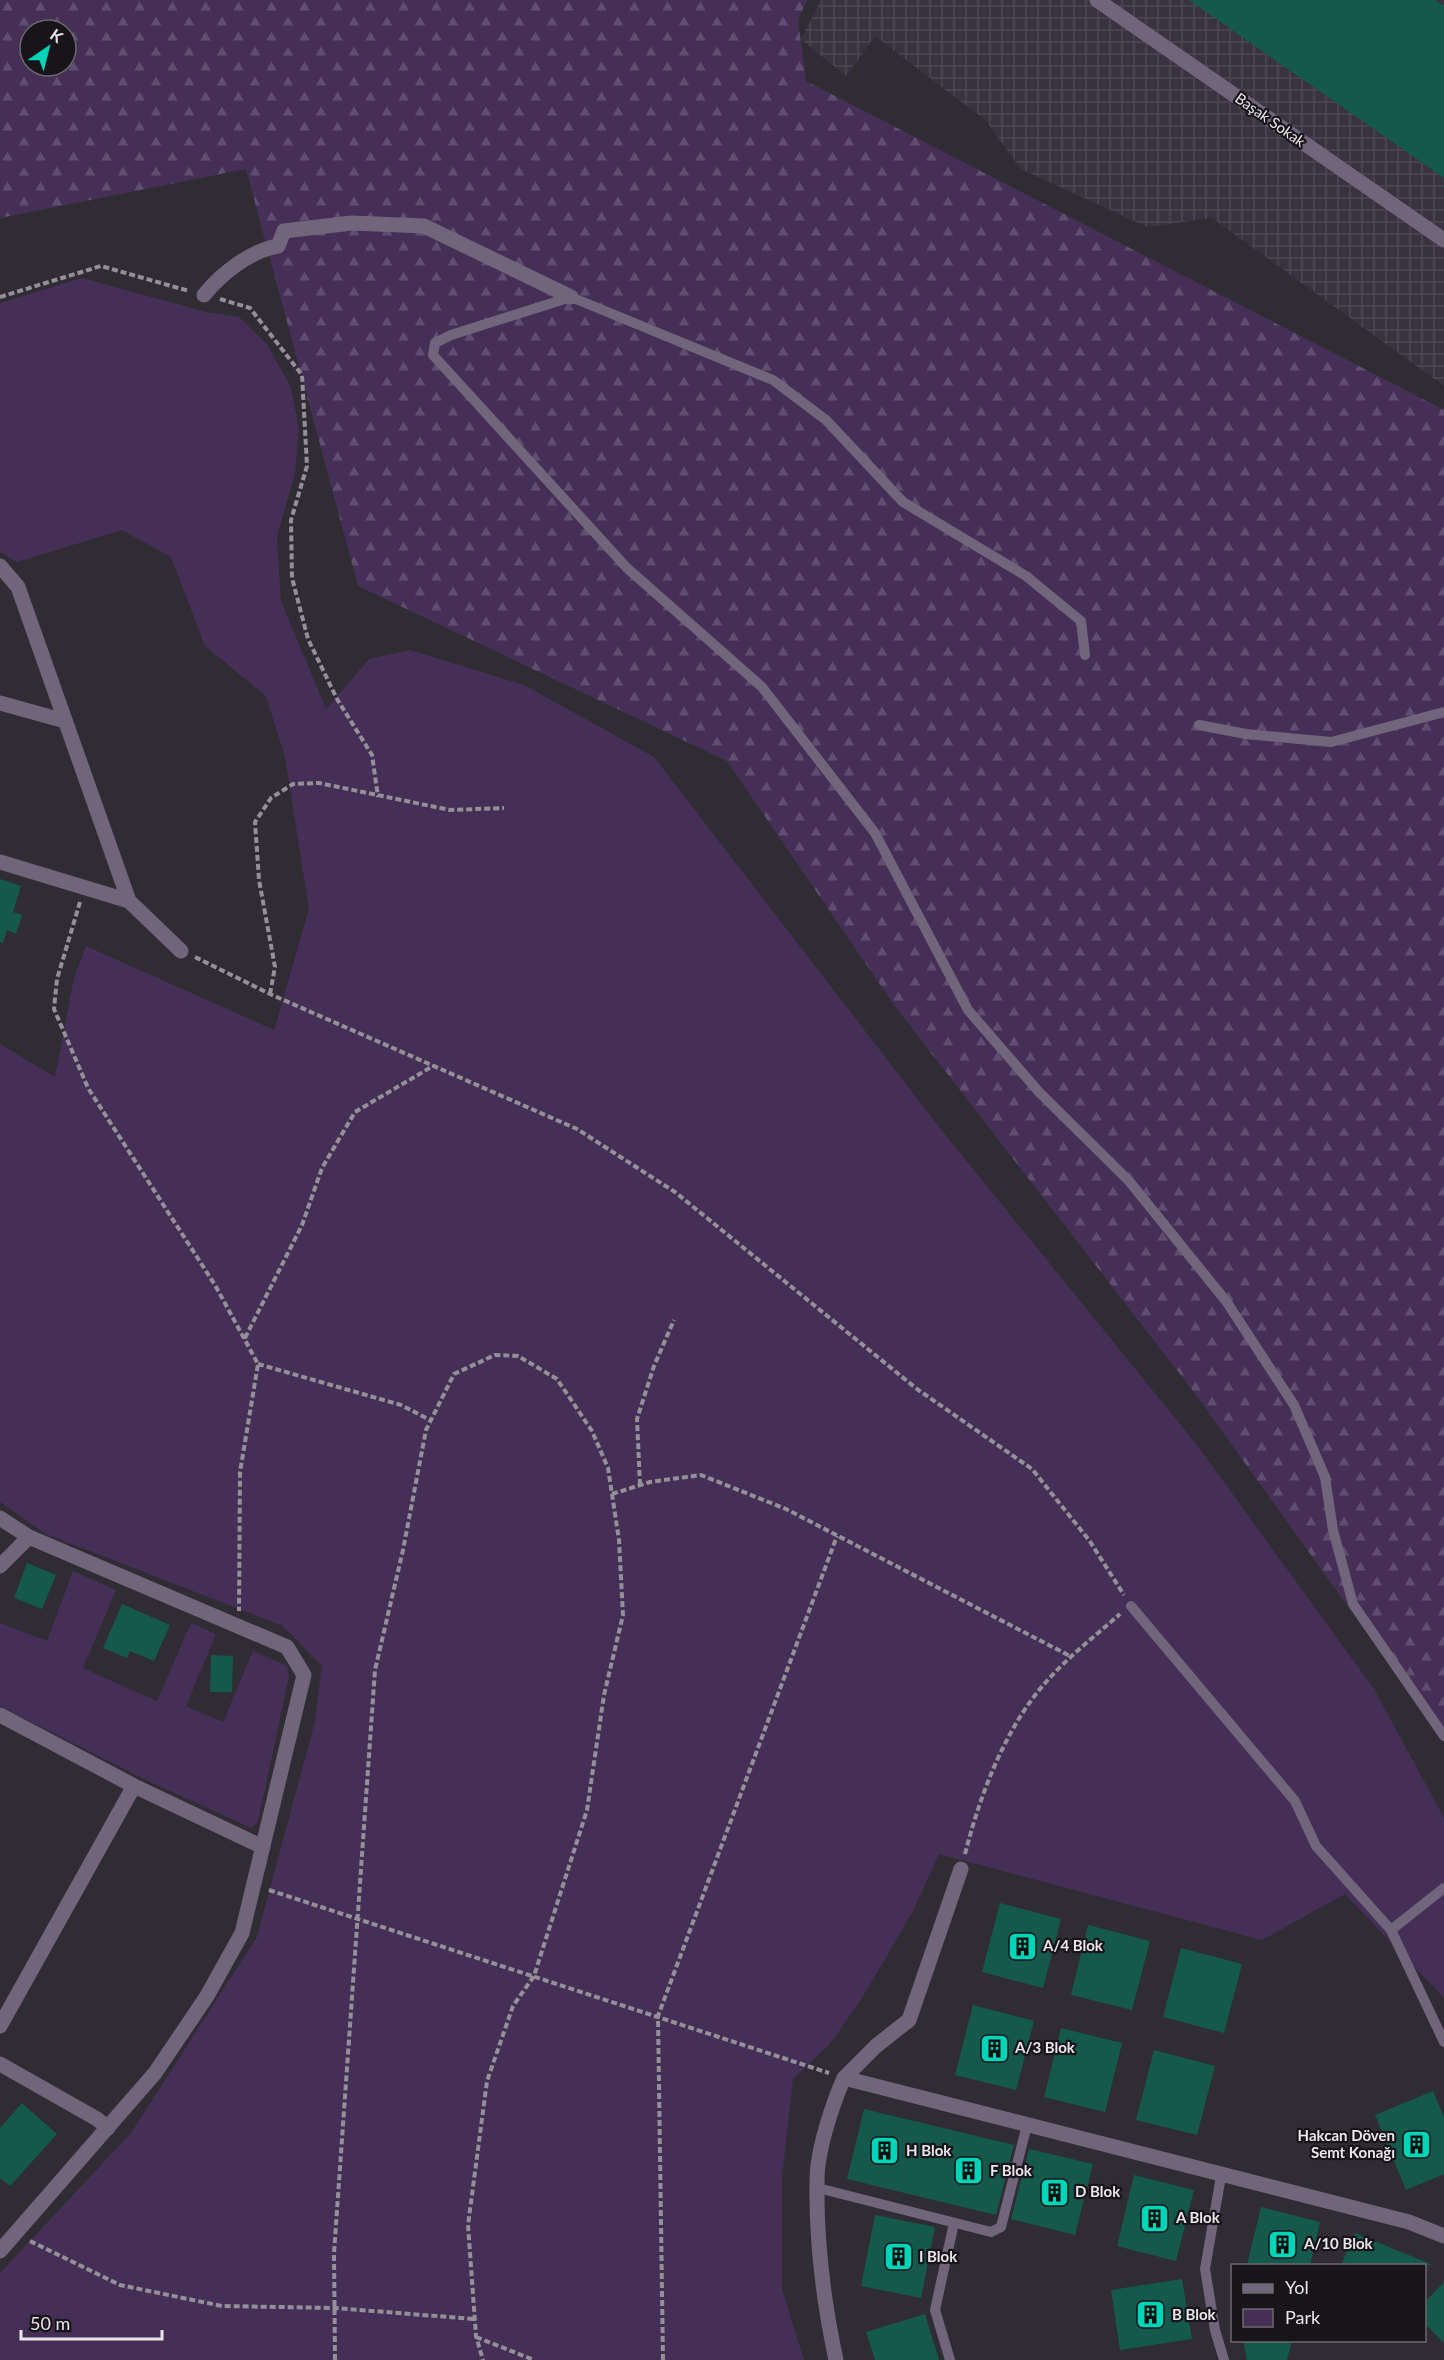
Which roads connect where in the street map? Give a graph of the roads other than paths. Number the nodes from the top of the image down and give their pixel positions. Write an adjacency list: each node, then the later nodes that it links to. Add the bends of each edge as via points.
1 (1097, 0): 2 (street, Başak Sokak)
2 (1444, 240)
3 (204, 295): 4 (street, via 218,279 263,249 278,246 284,231 352,223 424,226)
4 (571, 297): 6 (lane, via 773,380 826,420 903,502 1026,576 1081,621); 19 (lane, via 450,335 435,343 433,355 627,568 762,687 875,833 968,1010 1039,1092 1129,1182 1226,1301 1294,1405 1325,1477 1333,1530 1353,1604)
5 (0, 566): 9 (street, via 18,588)
6 (1084, 655)
7 (0, 703): 9 (street)
8 (1444, 712): 10 (lane, via 1331,742)
9 (65, 721): 12 (street)
10 (1199, 725)
11 (0, 862): 12 (street)
12 (129, 902): 13 (street)
13 (181, 951)
14 (0, 1518): 15 (street)
15 (29, 1536): 16 (street); 21 (street, via 287,1647 304,1675)
16 (0, 1566)
17 (1131, 1606): 24 (lane, via 1295,1801 1316,1846)
18 (0, 1715): 20 (street)
19 (1444, 1736)
20 (134, 1785): 21 (street); 25 (street)
21 (263, 1847): 30 (street, via 242,1933 207,1996 155,2073)
22 (962, 1869): 28 (street, via 909,2020)
23 (1444, 1888): 24 (lane)
24 (1391, 1930): 26 (lane)
25 (0, 2026)
26 (1444, 2042)
27 (0, 2064): 30 (street)
28 (844, 2078): 29 (street); 32 (street, via 831,2105)
29 (1027, 2125): 31 (street); 33 (lane, via 1001,2227 991,2232)
30 (108, 2128): 35 (street)
31 (1221, 2176): 34 (street, via 1408,2222); 38 (lane, via 1205,2269)
32 (818, 2188): 33 (lane); 36 (street, via 823,2269)
33 (954, 2223): 37 (lane, via 935,2310)
34 (1444, 2236)
35 (0, 2251)
36 (836, 2360)
37 (950, 2360)
38 (1224, 2360)

